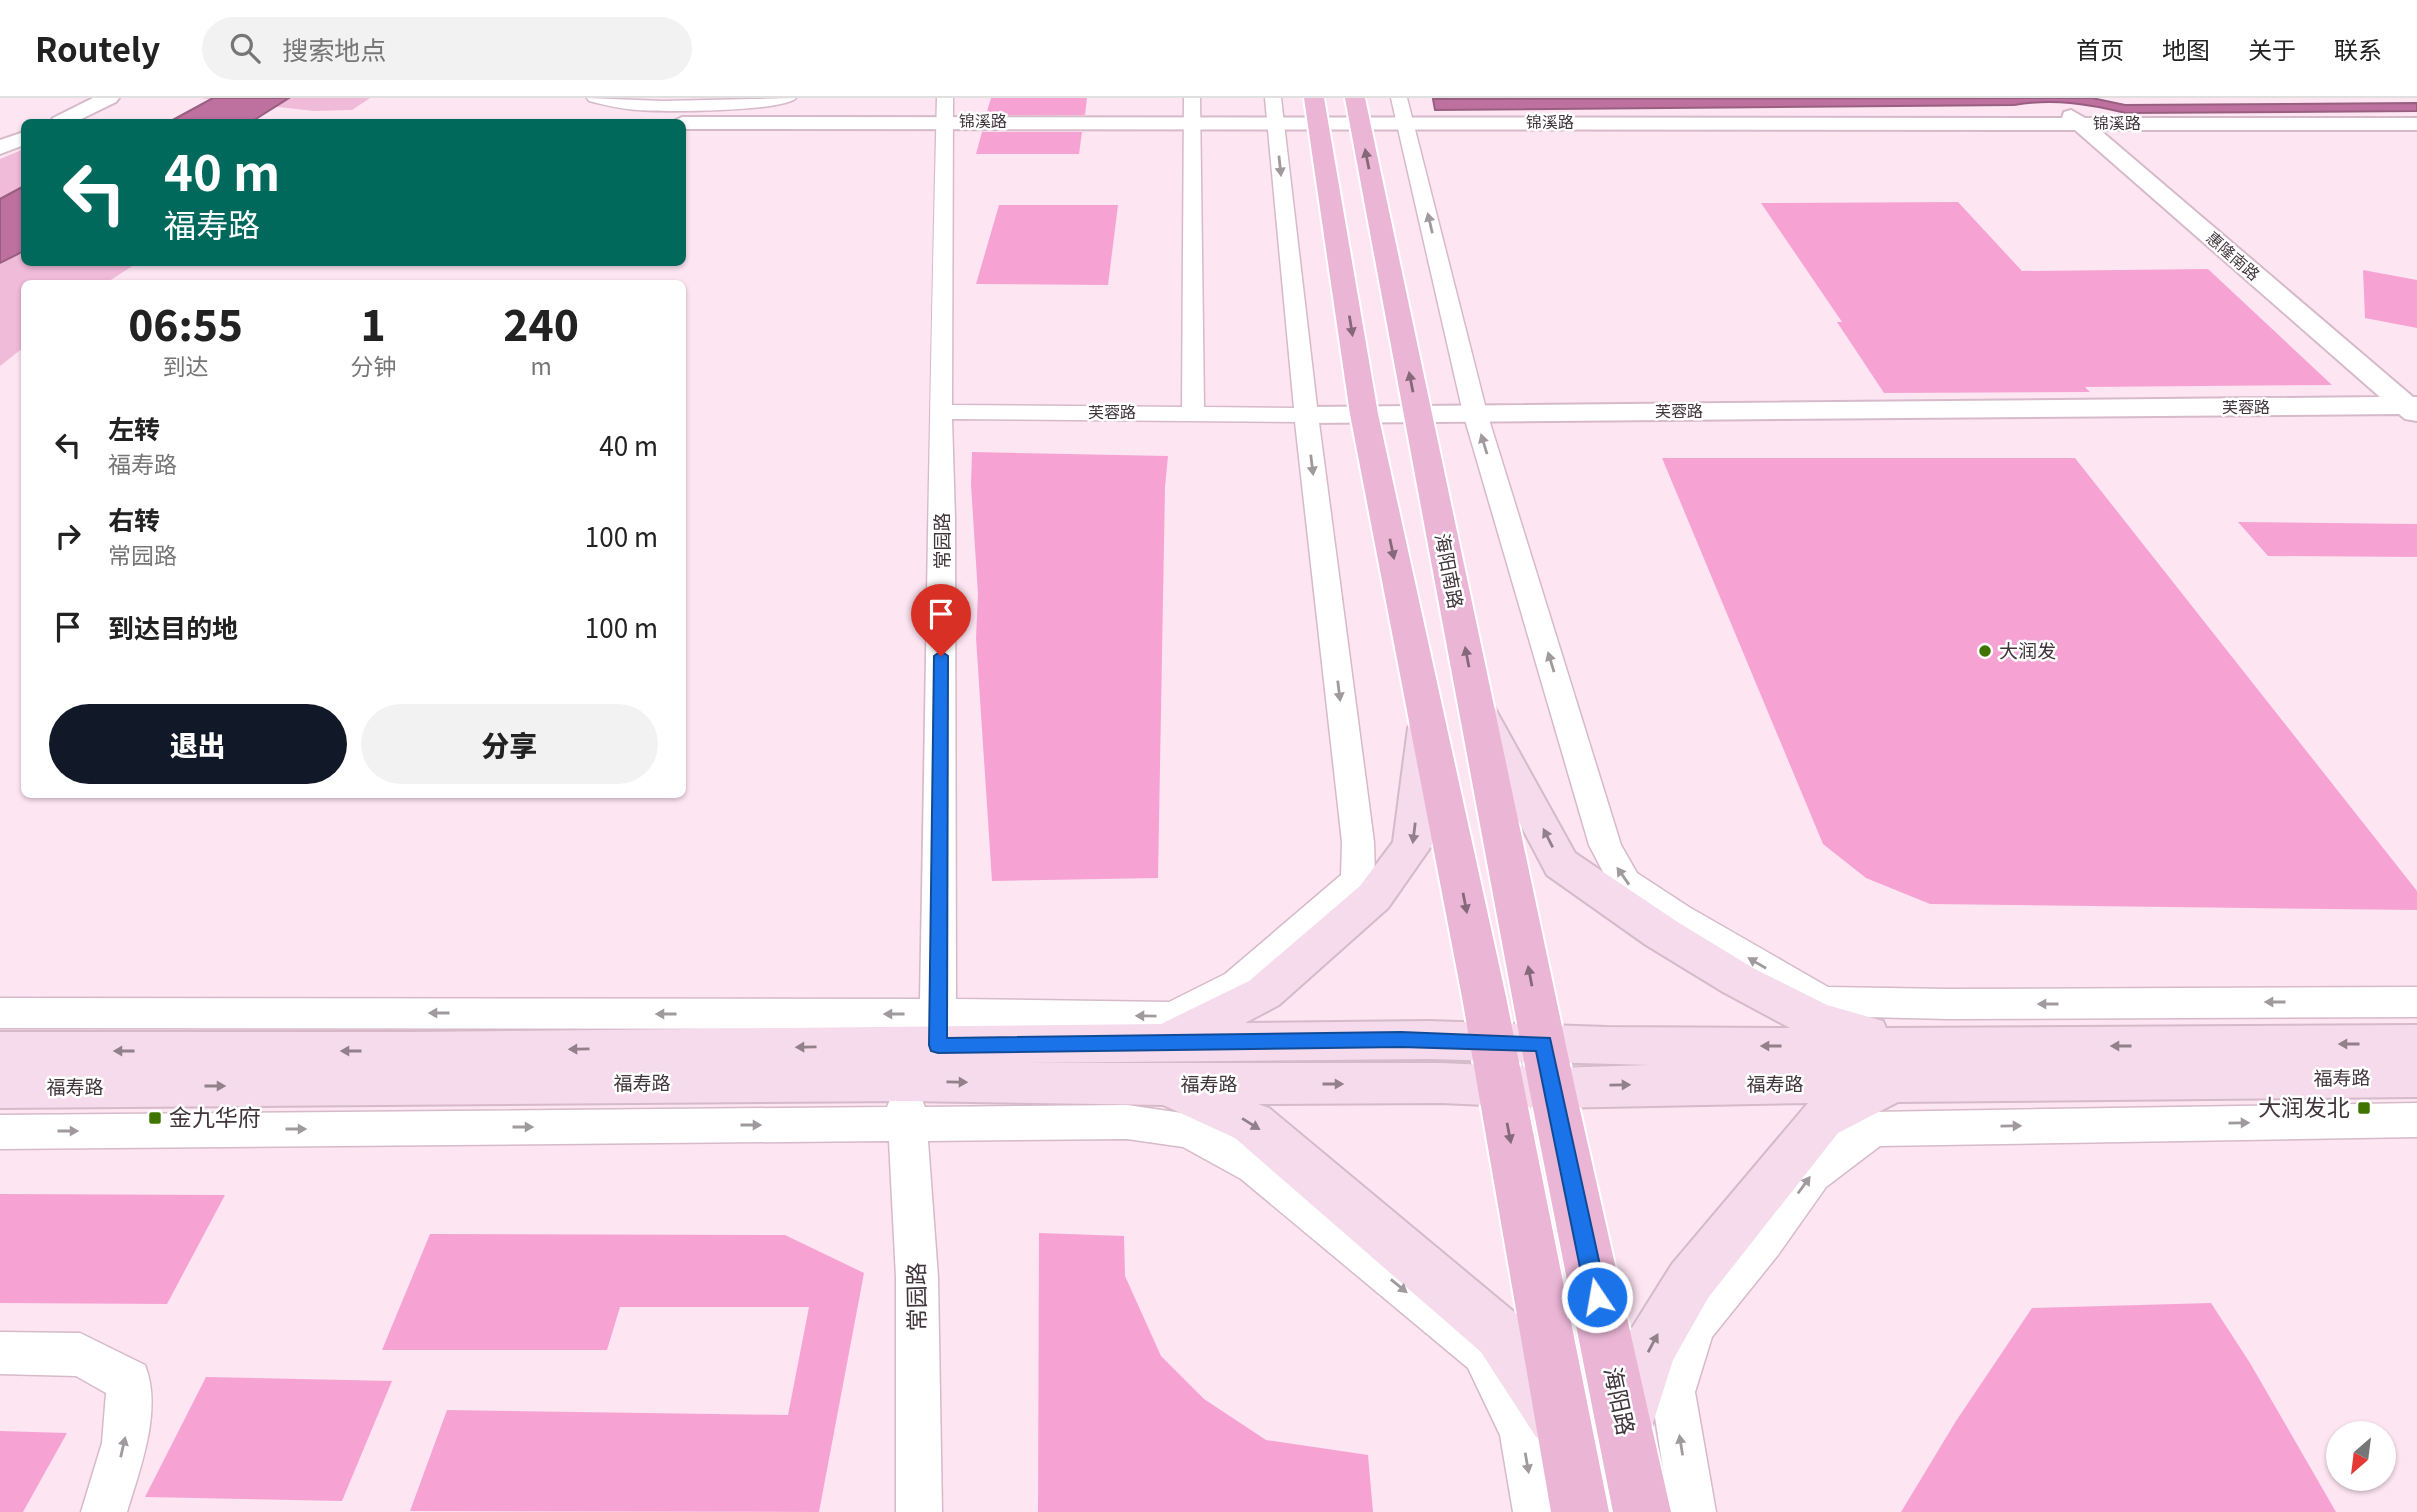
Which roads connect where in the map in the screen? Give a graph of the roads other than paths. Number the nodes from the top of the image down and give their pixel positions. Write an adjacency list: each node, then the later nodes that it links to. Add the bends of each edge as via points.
1 (109, 98): 11 (street)
2 (594, 98): 3 (street, via 653,105)
3 (788, 98)
4 (1192, 98): 12 (street)
5 (1314, 98): 13 (main road)
6 (2056, 104): 15 (street, 惠隆南路)
7 (945, 109): 12 (street, 锦溪路); 14 (street, 锦溪路); 22 (street, 常园路)
8 (1274, 110): 12 (street, 锦溪路); 13 (street, 锦溪路); 27 (street, one-way to 27)
9 (1357, 110): 10 (street, 锦溪路); 13 (street, 锦溪路); 26 (main road, 海阳南路, one-way to 9)
10 (1403, 110): 15 (street, 锦溪路); 24 (street, one-way to 10)
11 (66, 119)
12 (1193, 121): 23 (street)
13 (1319, 122): 25 (main road, one-way to 25)
14 (686, 123)
15 (2079, 123): 17 (street, 锦溪路); 21 (street, 惠隆南路)
16 (0, 124): 18 (street)
17 (2417, 124)
18 (21, 125)
19 (21, 139): 20 (street)
20 (0, 149)
21 (2414, 408): 24 (street, 芙蓉路)
22 (940, 412): 23 (street, 芙蓉路); 32 (street, 常园路)
23 (1193, 413): 27 (street, 芙蓉路)
24 (1475, 413): 26 (street, 芙蓉路); 30 (street, one-way to 24, via 1824,1001 1677,916 1625,882 1605,845)
25 (1364, 414): 26 (street, 芙蓉路); 27 (street, 芙蓉路); 29 (main road, one-way to 29)
26 (1418, 414): 28 (main road, 海阳南路, one-way to 26)
27 (1306, 415): 32 (street, one-way to 32, via 1358,842 1358,880 1238,984 1173,1017)
28 (1477, 708): 37 (main road, one-way to 28, via 1738,980 1561,864); 38 (main road, 海阳南路, one-way to 28)
29 (1427, 716): 35 (main road, one-way to 35, via 1412,845 1374,897 1264,993); 36 (main road, one-way to 36)
30 (2417, 1002)
31 (0, 1013): 32 (street, one-way to 31)
32 (938, 1030): 34 (main road, 福寿路, one-way to 34, via 412,1051); 35 (main road, 福寿路)
33 (2417, 1044): 37 (main road, 福寿路, one-way to 37)
34 (0, 1051)
35 (1168, 1063): 36 (main road, 福寿路); 41 (main road, 福寿路, one-way to 35); 46 (main road, one-way to 46, via 1252,1123 1500,1334)
36 (1497, 1063): 38 (main road, 福寿路); 46 (main road, one-way to 46)
37 (1905, 1065): 38 (main road, 福寿路, via 1613,1085); 39 (main road, 福寿路); 45 (main road, one-way to 37, via 1649,1350 1690,1281 1821,1119)
38 (1548, 1066): 45 (main road, 海阳路)
39 (2417, 1077)
40 (0, 1088): 41 (main road, 福寿路, one-way to 41)
41 (906, 1103): 43 (street, one-way to 41); 48 (street, 常园路, via 917,1277); 49 (street, one-way to 49, via 1189,1131 1255,1167 1483,1353 1522,1432)
42 (2417, 1119): 52 (street, one-way to 42, via 1672,1392 1694,1326 1812,1174 1873,1129)
43 (0, 1132)
44 (0, 1353): 47 (street, one-way to 44, via 125,1443 129,1381 80,1354)
45 (1625, 1432): 51 (main road, 海阳路)
46 (1566, 1435): 50 (main road)
47 (104, 1512)
48 (919, 1512)
49 (1536, 1512)
50 (1580, 1512)
51 (1642, 1512)
52 (1693, 1512)

